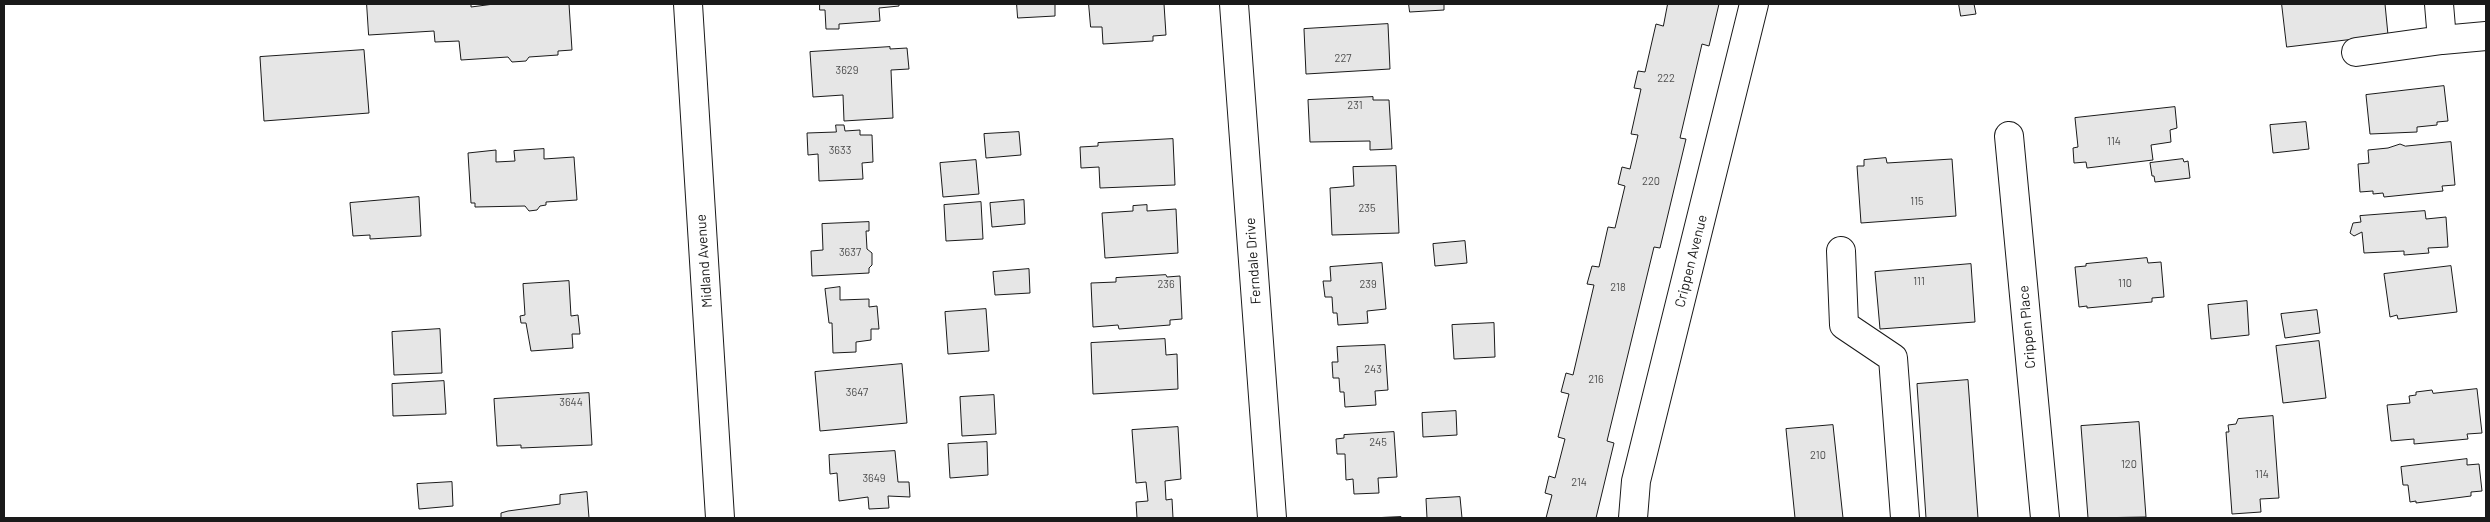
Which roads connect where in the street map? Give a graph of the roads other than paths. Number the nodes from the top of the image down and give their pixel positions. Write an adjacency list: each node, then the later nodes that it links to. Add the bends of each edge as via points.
1 (688, 4): 10 (street, Midland Avenue)
2 (1234, 4): 11 (street, Ferndale Drive)
3 (1754, 4): 12 (street, Crippen Avenue, via 1636,481)
4 (2439, 4): 6 (street)
5 (2486, 36): 6 (street)
6 (2442, 40): 7 (street)
7 (2356, 52)
8 (2009, 136): 14 (street, Crippen Place)
9 (1842, 251): 13 (street, via 1844,325 1893,358)
10 (720, 518)
11 (1272, 518)
12 (1633, 518)
13 (1905, 518)
14 (2045, 518)

